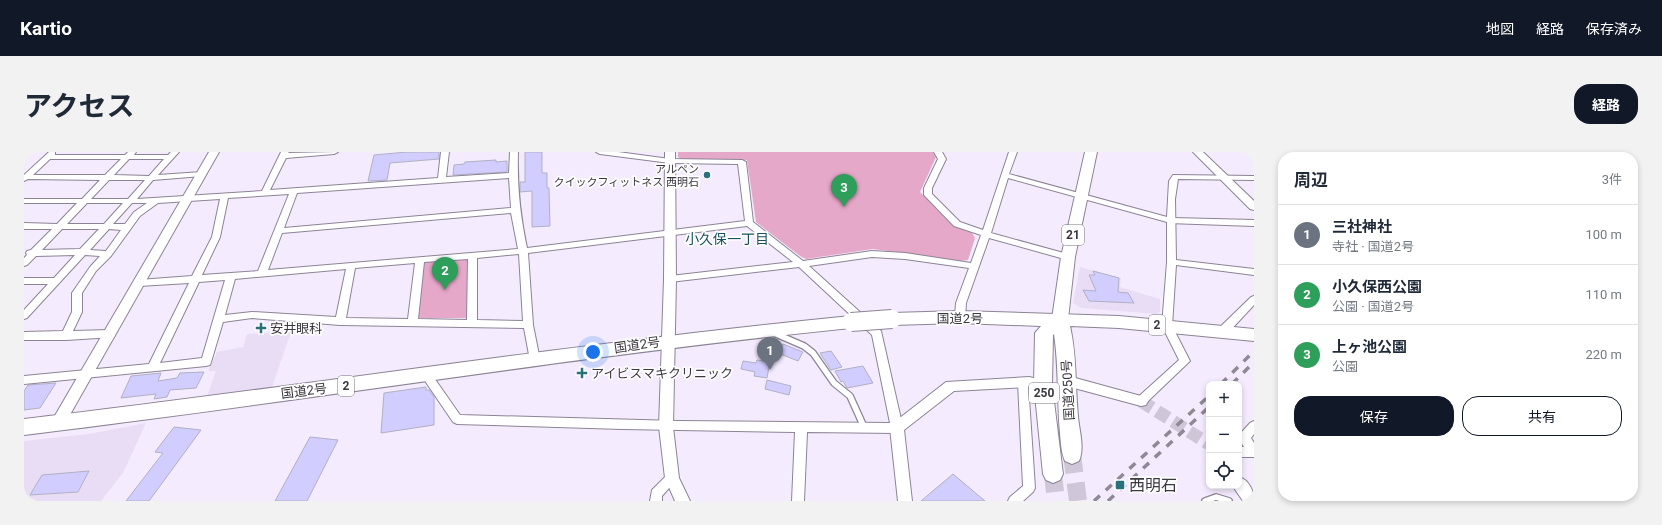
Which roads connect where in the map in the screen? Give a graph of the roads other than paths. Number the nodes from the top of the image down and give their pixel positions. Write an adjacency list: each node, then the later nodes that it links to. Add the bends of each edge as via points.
1 (214, 152): 15 (street)
2 (334, 152): 11 (street)
3 (445, 152): 23 (street)
4 (514, 152): 16 (street)
5 (600, 152): 14 (street)
6 (938, 152): 44 (street, via 942,159 928,188 928,195 958,224)
7 (1012, 152): 17 (street)
8 (1091, 152): 26 (main road, 21)
9 (1198, 152): 21 (street)
10 (51, 154): 12 (street); 19 (street)
11 (284, 154): 25 (street)
12 (129, 155): 13 (street); 18 (street)
13 (172, 155): 20 (street)
14 (670, 156): 36 (street, via 742,162); 43 (street)
15 (202, 174): 20 (street); 28 (street)
16 (513, 175): 23 (street); 34 (street)
17 (1005, 176): 26 (street); 44 (street)
18 (107, 177): 19 (street); 20 (street); 32 (street)
19 (25, 178)
20 (152, 178): 30 (street)
21 (1224, 178): 22 (street); 33 (street); 35 (street, via 1176,177 1173,181)
22 (1254, 178)
23 (442, 181): 24 (street)
24 (294, 191): 25 (street); 42 (street)
25 (264, 194): 27 (street)
26 (1081, 196): 35 (street); 51 (main road, 21)
27 (224, 197): 28 (street); 62 (street, via 216,238)
28 (188, 199): 31 (street); 65 (street)
29 (24, 201): 32 (street)
30 (129, 201): 31 (street); 32 (street); 40 (street)
31 (156, 201): 41 (street, via 137,214)
32 (82, 202): 39 (street)
33 (1254, 207)
34 (515, 210): 42 (street); 45 (street)
35 (1172, 221): 37 (street); 53 (street)
36 (749, 223): 43 (street); 55 (street)
37 (1254, 223)
38 (24, 226): 39 (street)
39 (59, 226): 40 (street); 48 (street)
40 (106, 227): 41 (street); 46 (street)
41 (128, 227): 49 (street)
42 (278, 231): 59 (street)
43 (670, 233): 45 (street); 61 (street)
44 (986, 234): 51 (street); 57 (street)
45 (523, 251): 50 (street); 74 (street)
46 (83, 252): 48 (street); 49 (street); 64 (street)
47 (24, 253): 48 (street)
48 (34, 253): 54 (street)
49 (108, 254): 81 (street, via 77,293 77,312)
50 (474, 255): 52 (street); 73 (street)
51 (1068, 257): 70 (main road, 21)
52 (420, 260): 56 (street); 72 (street)
53 (1172, 262): 58 (street); 75 (street)
54 (24, 263)
55 (801, 264): 57 (street, via 872,254); 61 (street); 98 (street, via 877,334)
56 (351, 265): 59 (street); 71 (street)
57 (973, 266): 68 (street, via 961,303)
58 (1254, 272)
59 (262, 273): 60 (street)
60 (232, 276): 62 (street); 69 (street)
61 (670, 278): 82 (street)
62 (195, 279): 65 (street); 84 (street)
63 (24, 281): 64 (street)
64 (56, 281): 67 (street)
65 (139, 283): 78 (street)
66 (1254, 299): 77 (street)
67 (25, 315)
68 (960, 317): 70 (highway, 国道2号 / 2); 76 (highway, 国道2号 / 2, bridge, via 892,319)
69 (219, 319): 71 (street, via 252,315); 84 (street, via 206,362)
70 (1060, 319): 75 (highway, 国道2号 / 2); 88 (highway, 国道250号 / 250, via 1065,338); 90 (highway, 国道250号 / 250, via 1044,333)
71 (340, 321): 72 (street)
72 (413, 322): 73 (street)
73 (472, 324): 74 (street)
74 (528, 325): 83 (street)
75 (1167, 326): 77 (highway, 国道2号 / 2); 91 (street, via 1184,361)
76 (768, 330): 82 (highway, 国道2号 / 2); 97 (lane, via 804,346 813,353 834,383 850,396)
77 (1222, 332): 79 (highway, 国道2号 / 2)
78 (110, 334): 81 (street); 85 (street)
79 (1254, 335)
80 (24, 336): 81 (street)
81 (66, 336)
82 (668, 341): 83 (highway, 国道2号 / 2); 95 (street)
83 (535, 360): 86 (highway, 国道2号 / 2)
84 (152, 368): 85 (street)
85 (86, 375): 87 (street); 92 (street)
86 (426, 375): 92 (highway, 国道2号 / 2); 95 (street, via 457,419)
87 (24, 380)
88 (1068, 381): 91 (street); 101 (highway, 国道250号 / 250)
89 (1023, 383): 90 (street); 98 (street, via 951,386); 109 (street, via 1029,488)
90 (1043, 385): 102 (highway, 国道250号 / 250)
91 (1141, 401)
92 (58, 423): 94 (highway, 国道2号 / 2)
93 (1254, 426): 100 (street, via 1244,437)
94 (24, 427)
95 (666, 427): 96 (street); 103 (street)
96 (801, 428): 97 (street); 107 (street)
97 (865, 428): 98 (street)
98 (897, 428): 108 (street)
99 (1242, 452): 100 (street)
100 (1253, 452)
101 (1072, 455)
102 (1053, 474)
103 (672, 478): 105 (street, via 656,494); 106 (street)
104 (1242, 488): 112 (street)
105 (656, 501)
106 (683, 501)
107 (798, 501)
108 (905, 501)
109 (1014, 501)
110 (1205, 501): 111 (lane, via 1216,497)
111 (1229, 501)
112 (1251, 501)

